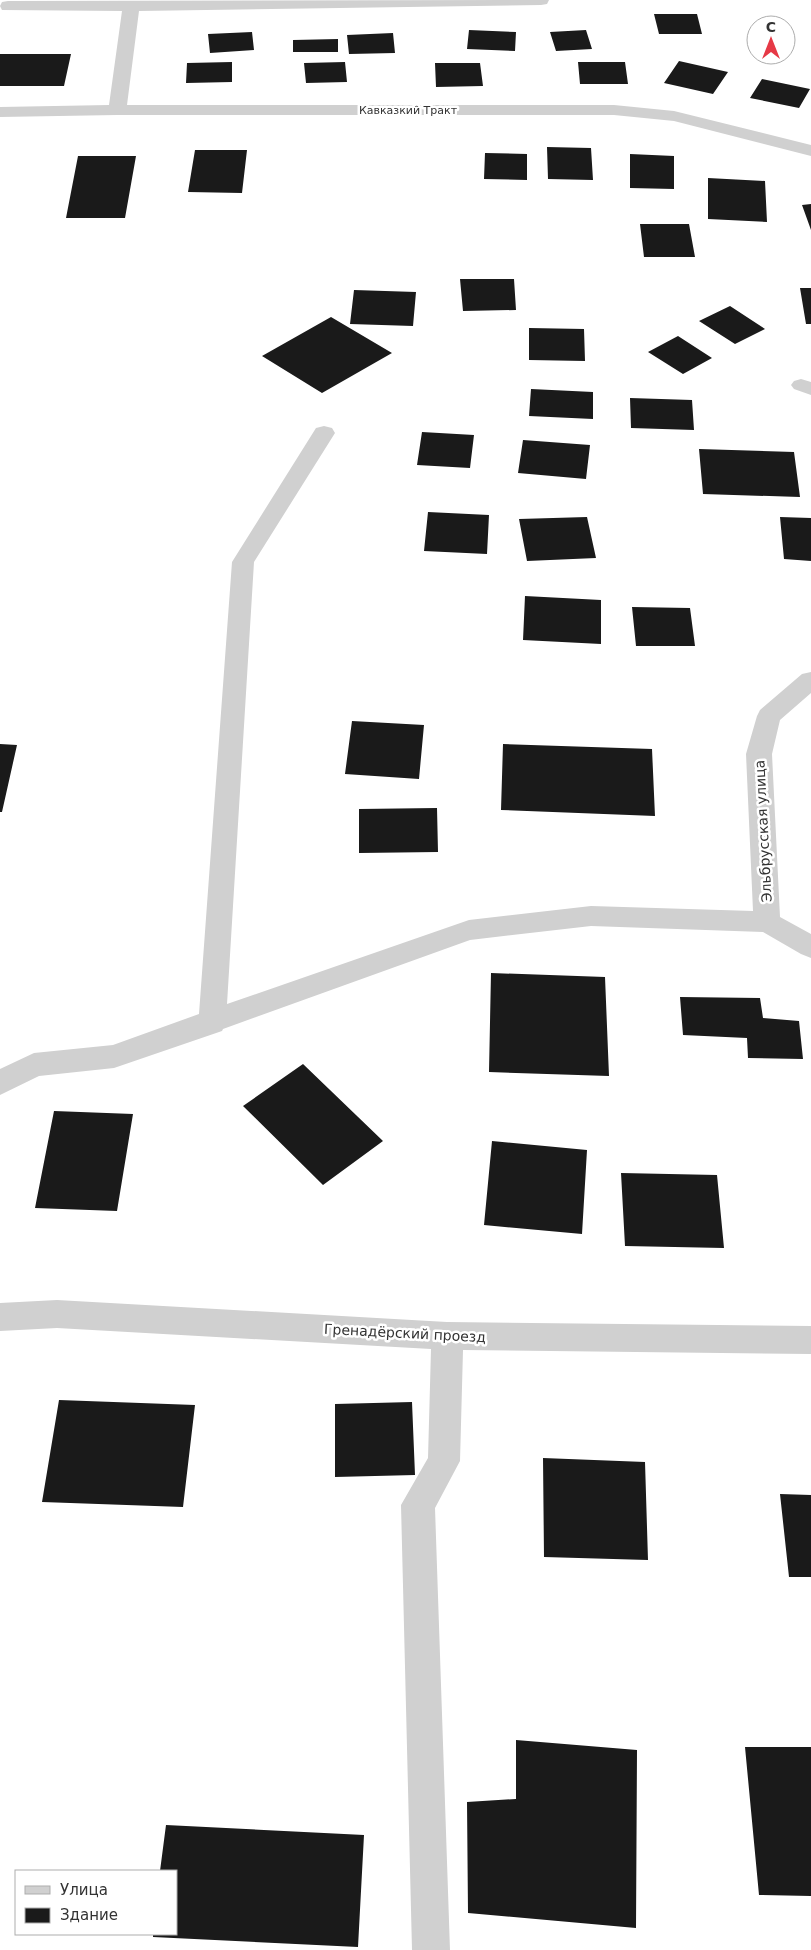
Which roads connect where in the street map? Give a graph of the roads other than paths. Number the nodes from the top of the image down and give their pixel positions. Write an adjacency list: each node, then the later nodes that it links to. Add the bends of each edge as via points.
1 (541, 0): 3 (street)
2 (8, 6): 3 (street)
3 (131, 6): 4 (street)
4 (117, 110): 5 (street, Кавказкий Тракт); 6 (street, Кавказкий Тракт, via 614,110 674,116)
5 (0, 112)
6 (811, 151)
7 (324, 433): 11 (street, via 243,562)
8 (811, 680): 9 (street, Эльбрусская улица, via 769,716 759,754)
9 (767, 922): 10 (street, Эльбрусская улица); 11 (street, via 591,916 469,930)
10 (811, 946)
11 (212, 1023): 12 (street, via 114,1056 34,1065)
12 (0, 1083)
13 (0, 1318): 14 (street, Гренадёрский проезд, via 57,1314)
14 (447, 1336): 15 (street, Гренадёрский проезд); 16 (street, via 444,1461 418,1505)
15 (811, 1340)
16 (431, 1950)

